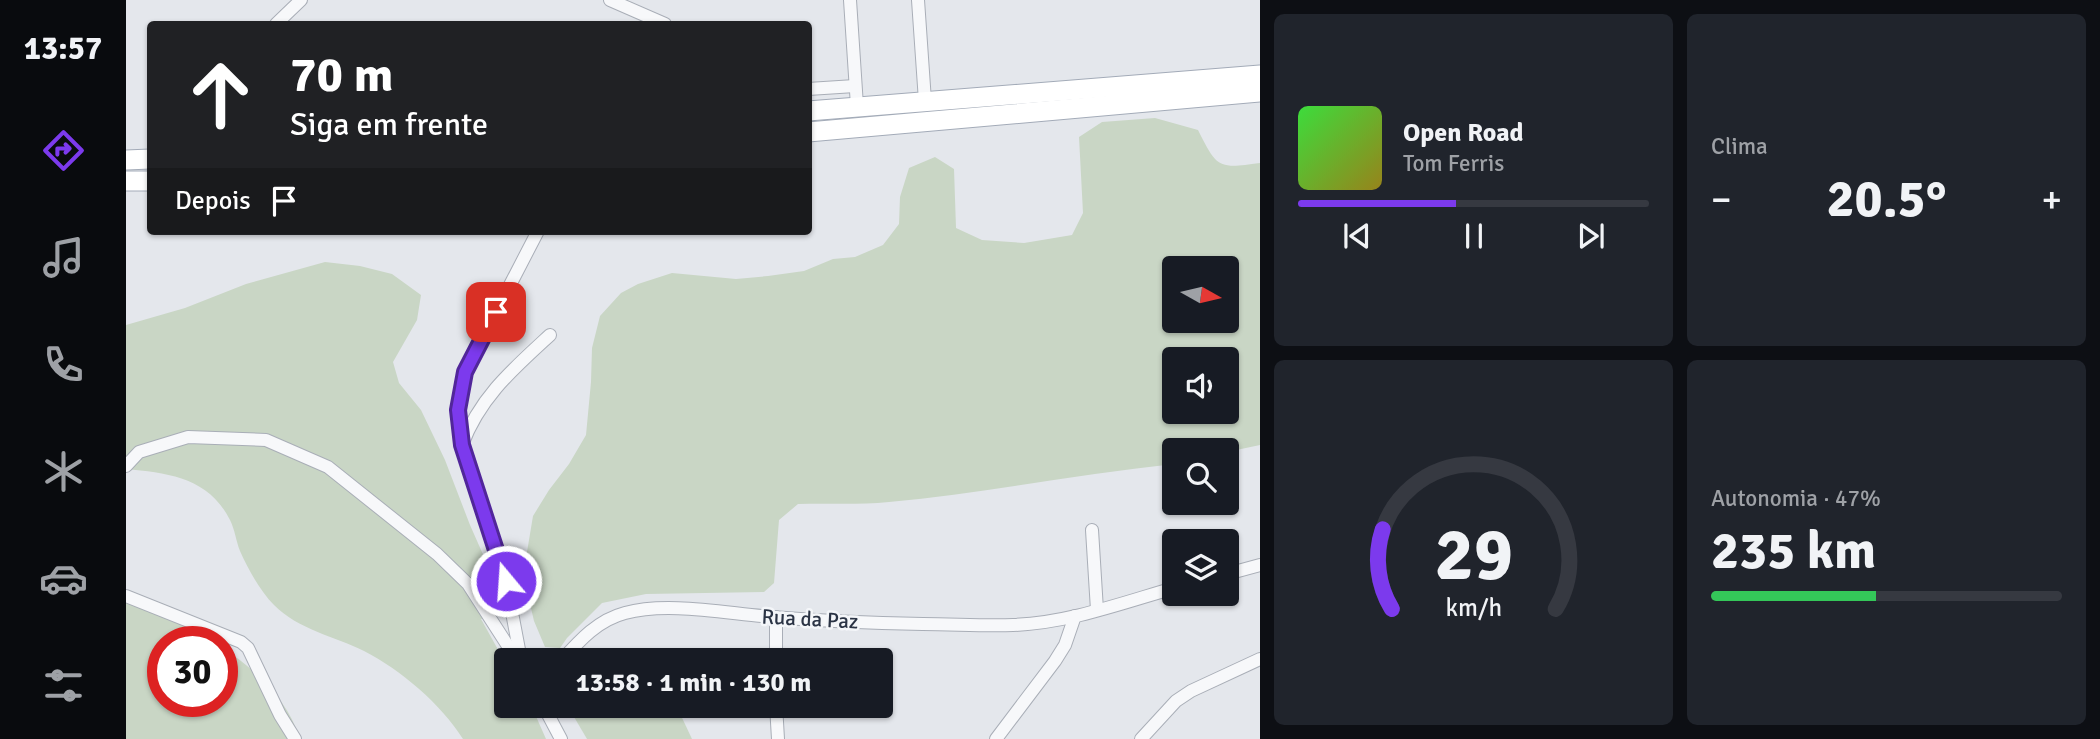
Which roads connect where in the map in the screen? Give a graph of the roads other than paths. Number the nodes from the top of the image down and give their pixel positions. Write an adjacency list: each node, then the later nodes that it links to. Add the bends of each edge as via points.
1 (302, 0): 5 (street)
2 (610, 0): 6 (street)
3 (850, 0): 8 (street)
4 (918, 0): 11 (street)
5 (279, 21)
6 (658, 21)
7 (1260, 75): 11 (main road)
8 (855, 86): 9 (street); 12 (street)
9 (812, 89)
10 (1260, 92): 14 (main road)
11 (925, 101): 12 (main road)
12 (857, 106): 13 (main road)
13 (812, 111)
14 (812, 132)
15 (126, 181): 16 (main road)
16 (147, 181)
17 (536, 235): 19 (street, via 465,372 458,410)
18 (550, 335): 19 (street, via 489,395)
19 (462, 445): 30 (street, via 506,581)
20 (126, 466): 29 (street, via 139,452 188,437 266,440 328,467 468,583)
21 (1092, 530): 26 (street)
22 (1260, 565): 23 (street)
23 (1239, 571)
24 (1162, 591): 26 (street, Rua da Paz)
25 (126, 597): 36 (street, via 241,642)
26 (1097, 610): 27 (street, Rua da Paz)
27 (1075, 616): 28 (street, Rua da Paz, via 1002,625); 39 (street, via 1055,661)
28 (776, 618): 31 (street, Rua da Paz, via 644,609 606,620); 32 (street)
29 (511, 648)
30 (517, 648)
31 (574, 648)
32 (776, 648)
33 (1260, 659): 40 (street, via 1176,701)
34 (550, 718): 37 (street)
35 (777, 718): 38 (street)
36 (295, 739)
37 (561, 739)
38 (778, 739)
39 (996, 739)
40 (1141, 739)

